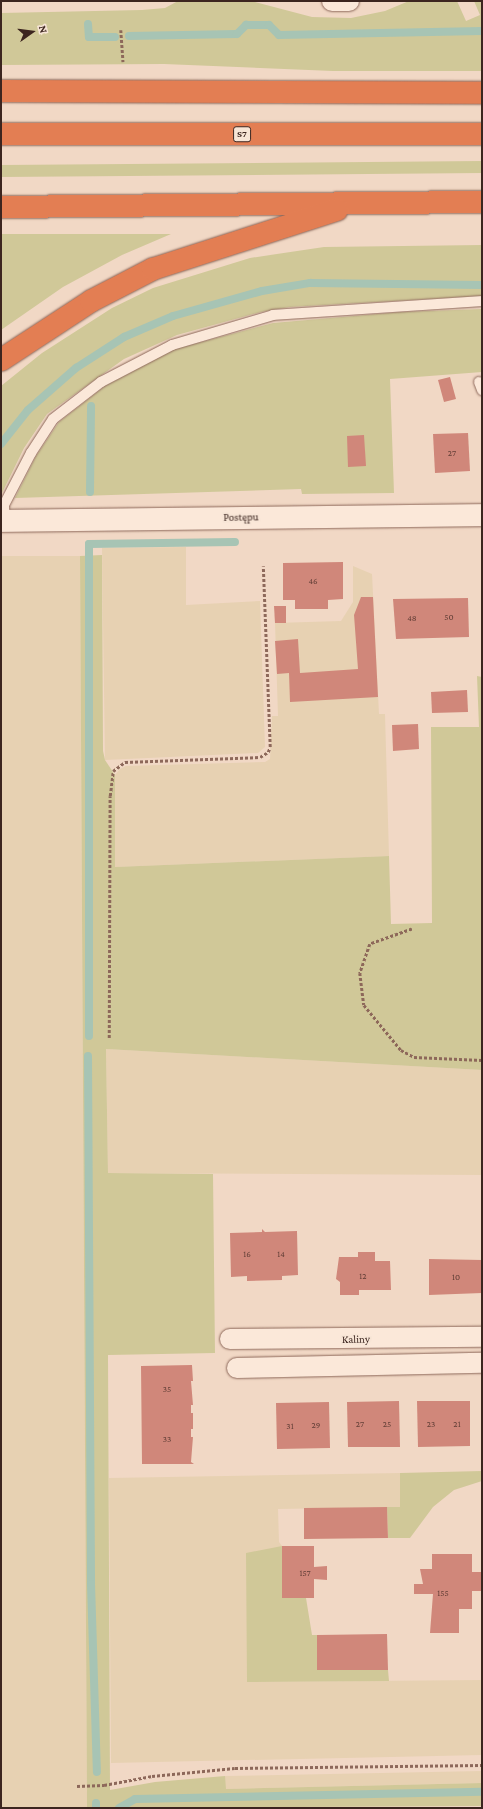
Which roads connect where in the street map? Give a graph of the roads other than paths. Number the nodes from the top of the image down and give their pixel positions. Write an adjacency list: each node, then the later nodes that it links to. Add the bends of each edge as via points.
1 (332, 1): 2 (street)
2 (349, 1)
3 (1, 91): 4 (highway)
4 (482, 93)
5 (1, 134): 6 (highway, S7)
6 (482, 134)
7 (482, 202): 8 (highway)
8 (361, 203): 9 (highway); 11 (highway, via 153,268 91,301)
9 (1, 207)
10 (482, 301): 13 (lane, via 274,315 172,345 101,382 53,419 30,453 4,505)
11 (1, 360)
12 (482, 515): 13 (street, Postępu)
13 (3, 521)
14 (482, 1337): 15 (street, Kaliny)
15 (230, 1339)
16 (482, 1363): 17 (street)
17 (237, 1368)

